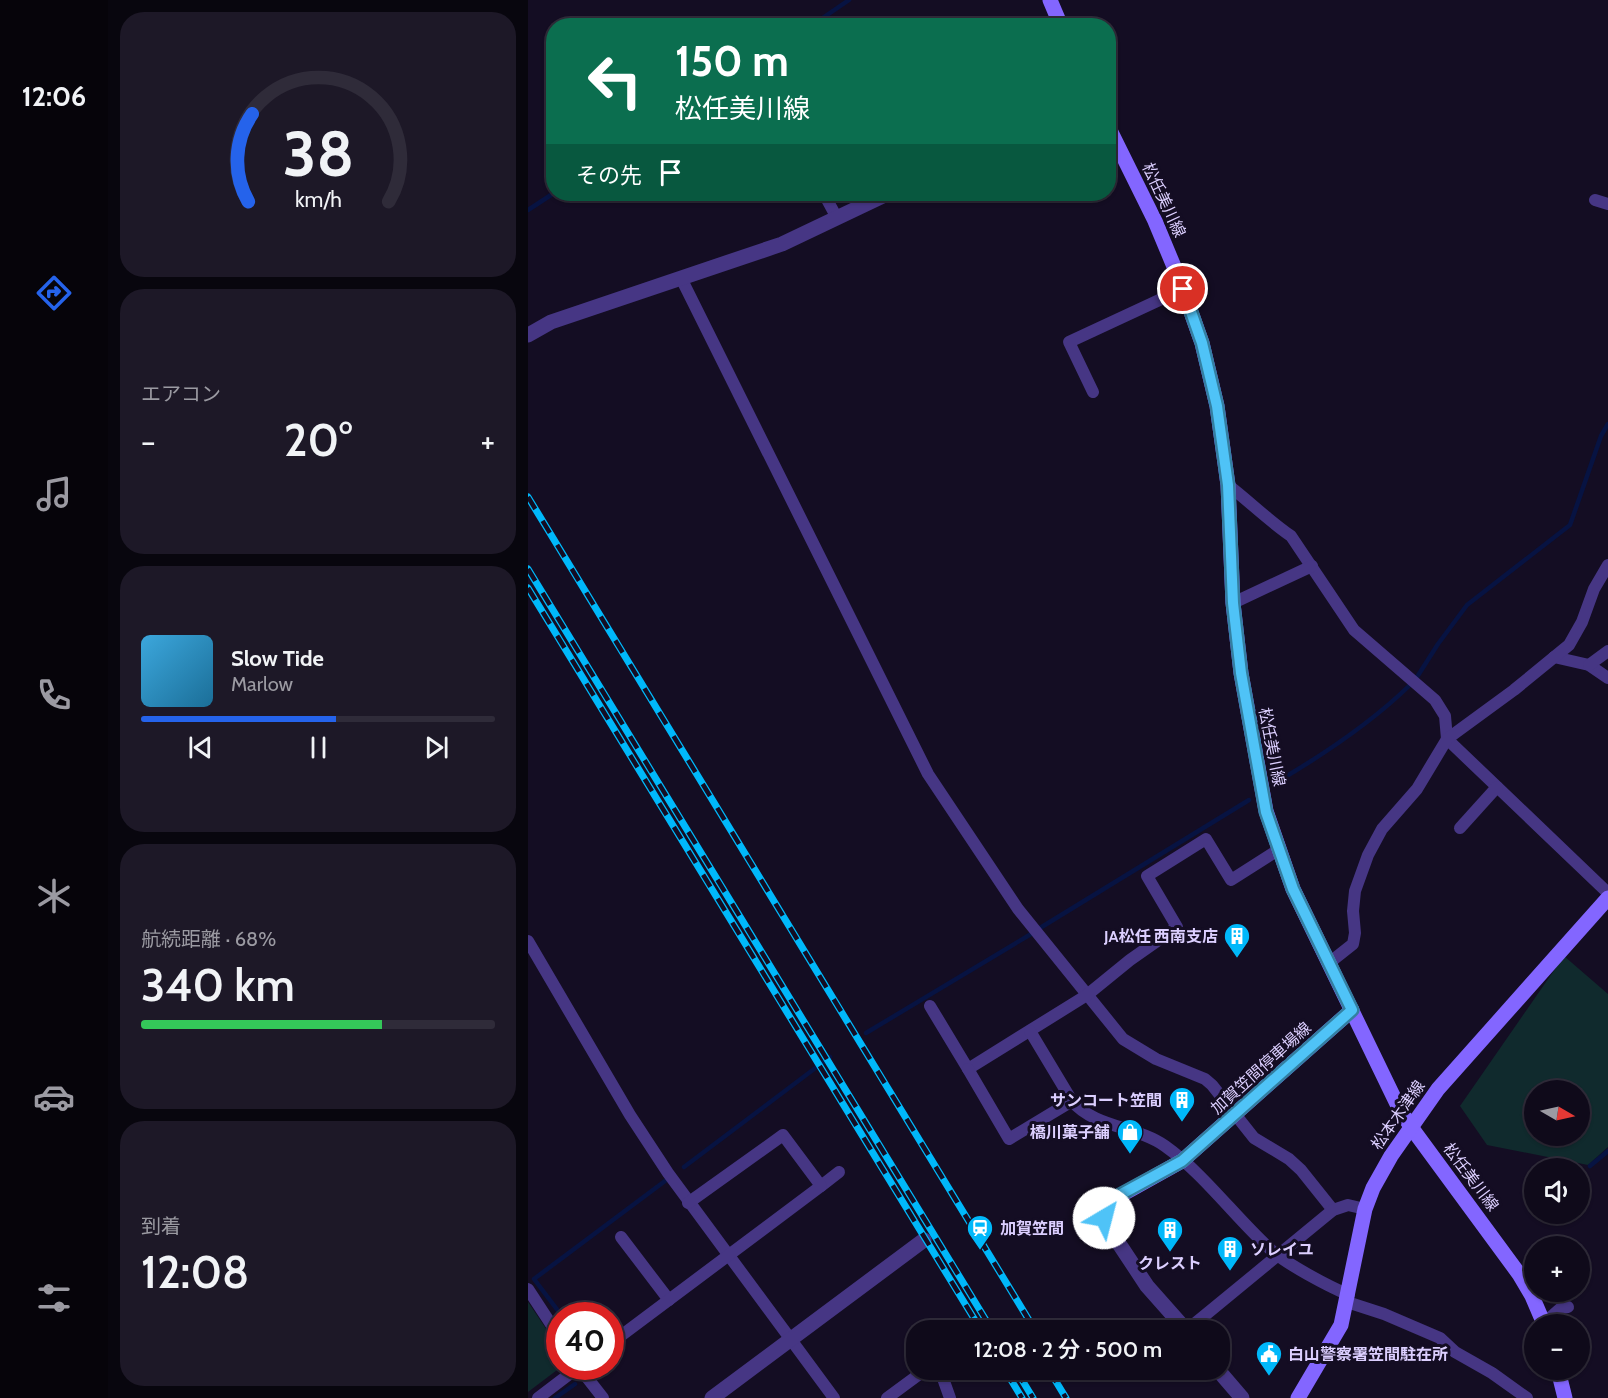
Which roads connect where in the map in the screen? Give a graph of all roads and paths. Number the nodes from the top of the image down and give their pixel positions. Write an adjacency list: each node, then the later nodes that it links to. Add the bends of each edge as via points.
1 (1050, 0): 2 (main road)
2 (1058, 18)
3 (1116, 142): 10 (main road, 松任美川線)
4 (1595, 200): 7 (street)
5 (828, 201): 8 (street)
6 (873, 201): 8 (street)
7 (1608, 204)
8 (837, 218): 9 (street, via 782,244)
9 (681, 278): 11 (street, via 551,322); 29 (street, via 928,774 1018,909)
10 (1183, 289): 12 (street, via 1069,342); 13 (main road, 松任美川線, via 1202,343 1217,406)
11 (528, 335)
12 (1093, 392)
13 (1228, 485): 15 (street, via 1291,536); 16 (main road, 松任美川線)
14 (1608, 565): 18 (street, via 1569,645)
15 (1312, 566): 16 (street); 21 (street, via 1354,630 1435,700 1445,716)
16 (1233, 603): 24 (main road, 松任美川線, via 1250,733)
17 (1608, 651): 19 (street)
18 (1554, 657): 19 (street); 21 (street)
19 (1589, 664): 20 (street)
20 (1608, 678)
21 (1447, 739): 22 (street); 28 (street, via 1417,789 1372,846 1355,891 1353,944)
22 (1497, 787): 23 (street); 25 (street)
23 (1460, 828)
24 (1278, 850): 28 (main road, 松任美川線); 29 (street, via 1231,880 1206,839 1147,876 1177,927)
25 (1608, 893)
26 (1608, 898): 36 (main road, 松本木津線, via 1438,1089)
27 (528, 940): 40 (street, via 630,1115)
28 (1329, 963): 31 (main road, 松任美川線)
29 (1087, 995): 32 (street); 35 (street, via 1123,1039 1156,1059 1205,1079)
30 (930, 1006): 33 (street)
31 (1352, 1010): 35 (main road, 加賀笠間停車場線); 36 (main road, 松任美川線)
32 (1030, 1030): 33 (street); 34 (street)
33 (968, 1069): 34 (street, via 1009,1138)
34 (1072, 1101): 37 (street, via 1099,1120 1164,1145)
35 (1236, 1113): 37 (main road, 加賀笠間停車場線); 42 (street, via 1254,1138 1301,1170)
36 (1411, 1127): 41 (main road, 松本木津線, via 1381,1172); 52 (main road, 松任美川線, via 1518,1274)
37 (1182, 1161): 43 (main road, 加賀笠間停車場線, via 1114,1198); 46 (street)
38 (839, 1172): 39 (street)
39 (821, 1186): 40 (street, via 783,1136); 47 (street)
40 (688, 1203): 47 (street)
41 (1365, 1209): 42 (street, via 1348,1205); 49 (main road, 松本木津線)
42 (1333, 1210): 46 (street)
43 (1105, 1211): 55 (street, via 1106,1224 1131,1264)
44 (621, 1237): 50 (street)
45 (924, 1240): 58 (street)
46 (1278, 1255): 49 (street); 56 (street)
47 (728, 1257): 50 (street); 58 (street)
48 (528, 1289): 54 (street)
49 (1348, 1298): 72 (main road, 松本木津線, via 1341,1325); 73 (street, via 1440,1338 1455,1352 1492,1372)
50 (669, 1300): 57 (street)
51 (1568, 1307): 53 (street)
52 (1540, 1314)
53 (1555, 1314)
54 (546, 1317)
55 (1179, 1320)
56 (1199, 1320)
57 (624, 1334)
58 (791, 1339): 67 (street); 68 (street)
59 (562, 1380): 65 (street)
60 (589, 1380): 66 (street)
61 (911, 1380): 69 (street)
62 (944, 1380): 70 (street)
63 (1227, 1380): 71 (street)
64 (1560, 1380): 74 (main road)
65 (538, 1398)
66 (603, 1398)
67 (711, 1398)
68 (834, 1398)
69 (887, 1398)
70 (950, 1398)
71 (1242, 1398)
72 (1298, 1398)
73 (1527, 1398)
74 (1565, 1398)

